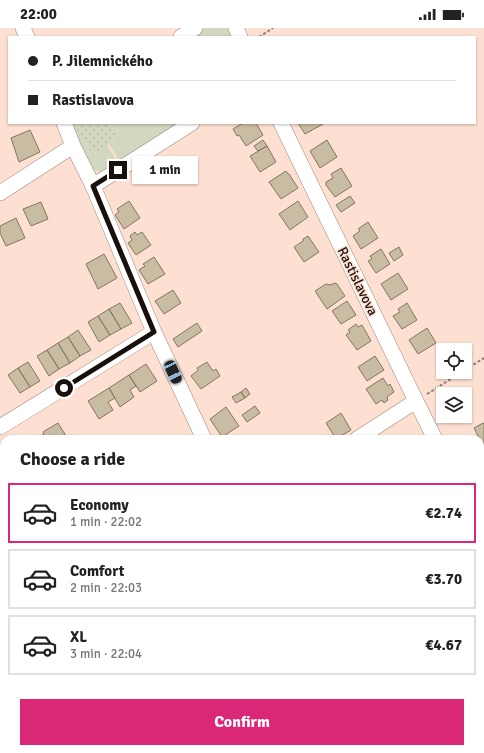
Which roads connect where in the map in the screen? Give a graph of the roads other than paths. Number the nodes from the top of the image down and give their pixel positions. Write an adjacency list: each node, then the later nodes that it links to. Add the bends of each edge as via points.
1 (195, 28): 2 (street)
2 (183, 36)
3 (64, 124): 6 (street)
4 (190, 124): 7 (street)
5 (281, 124): 10 (street, Rastislavova)
6 (73, 146): 7 (street); 8 (street)
7 (93, 186): 9 (street)
8 (0, 193)
9 (154, 332): 11 (street); 12 (street)
10 (416, 401): 13 (street); 14 (street, Rastislavova)
11 (0, 427)
12 (202, 435)
13 (363, 435)
14 (433, 435)

